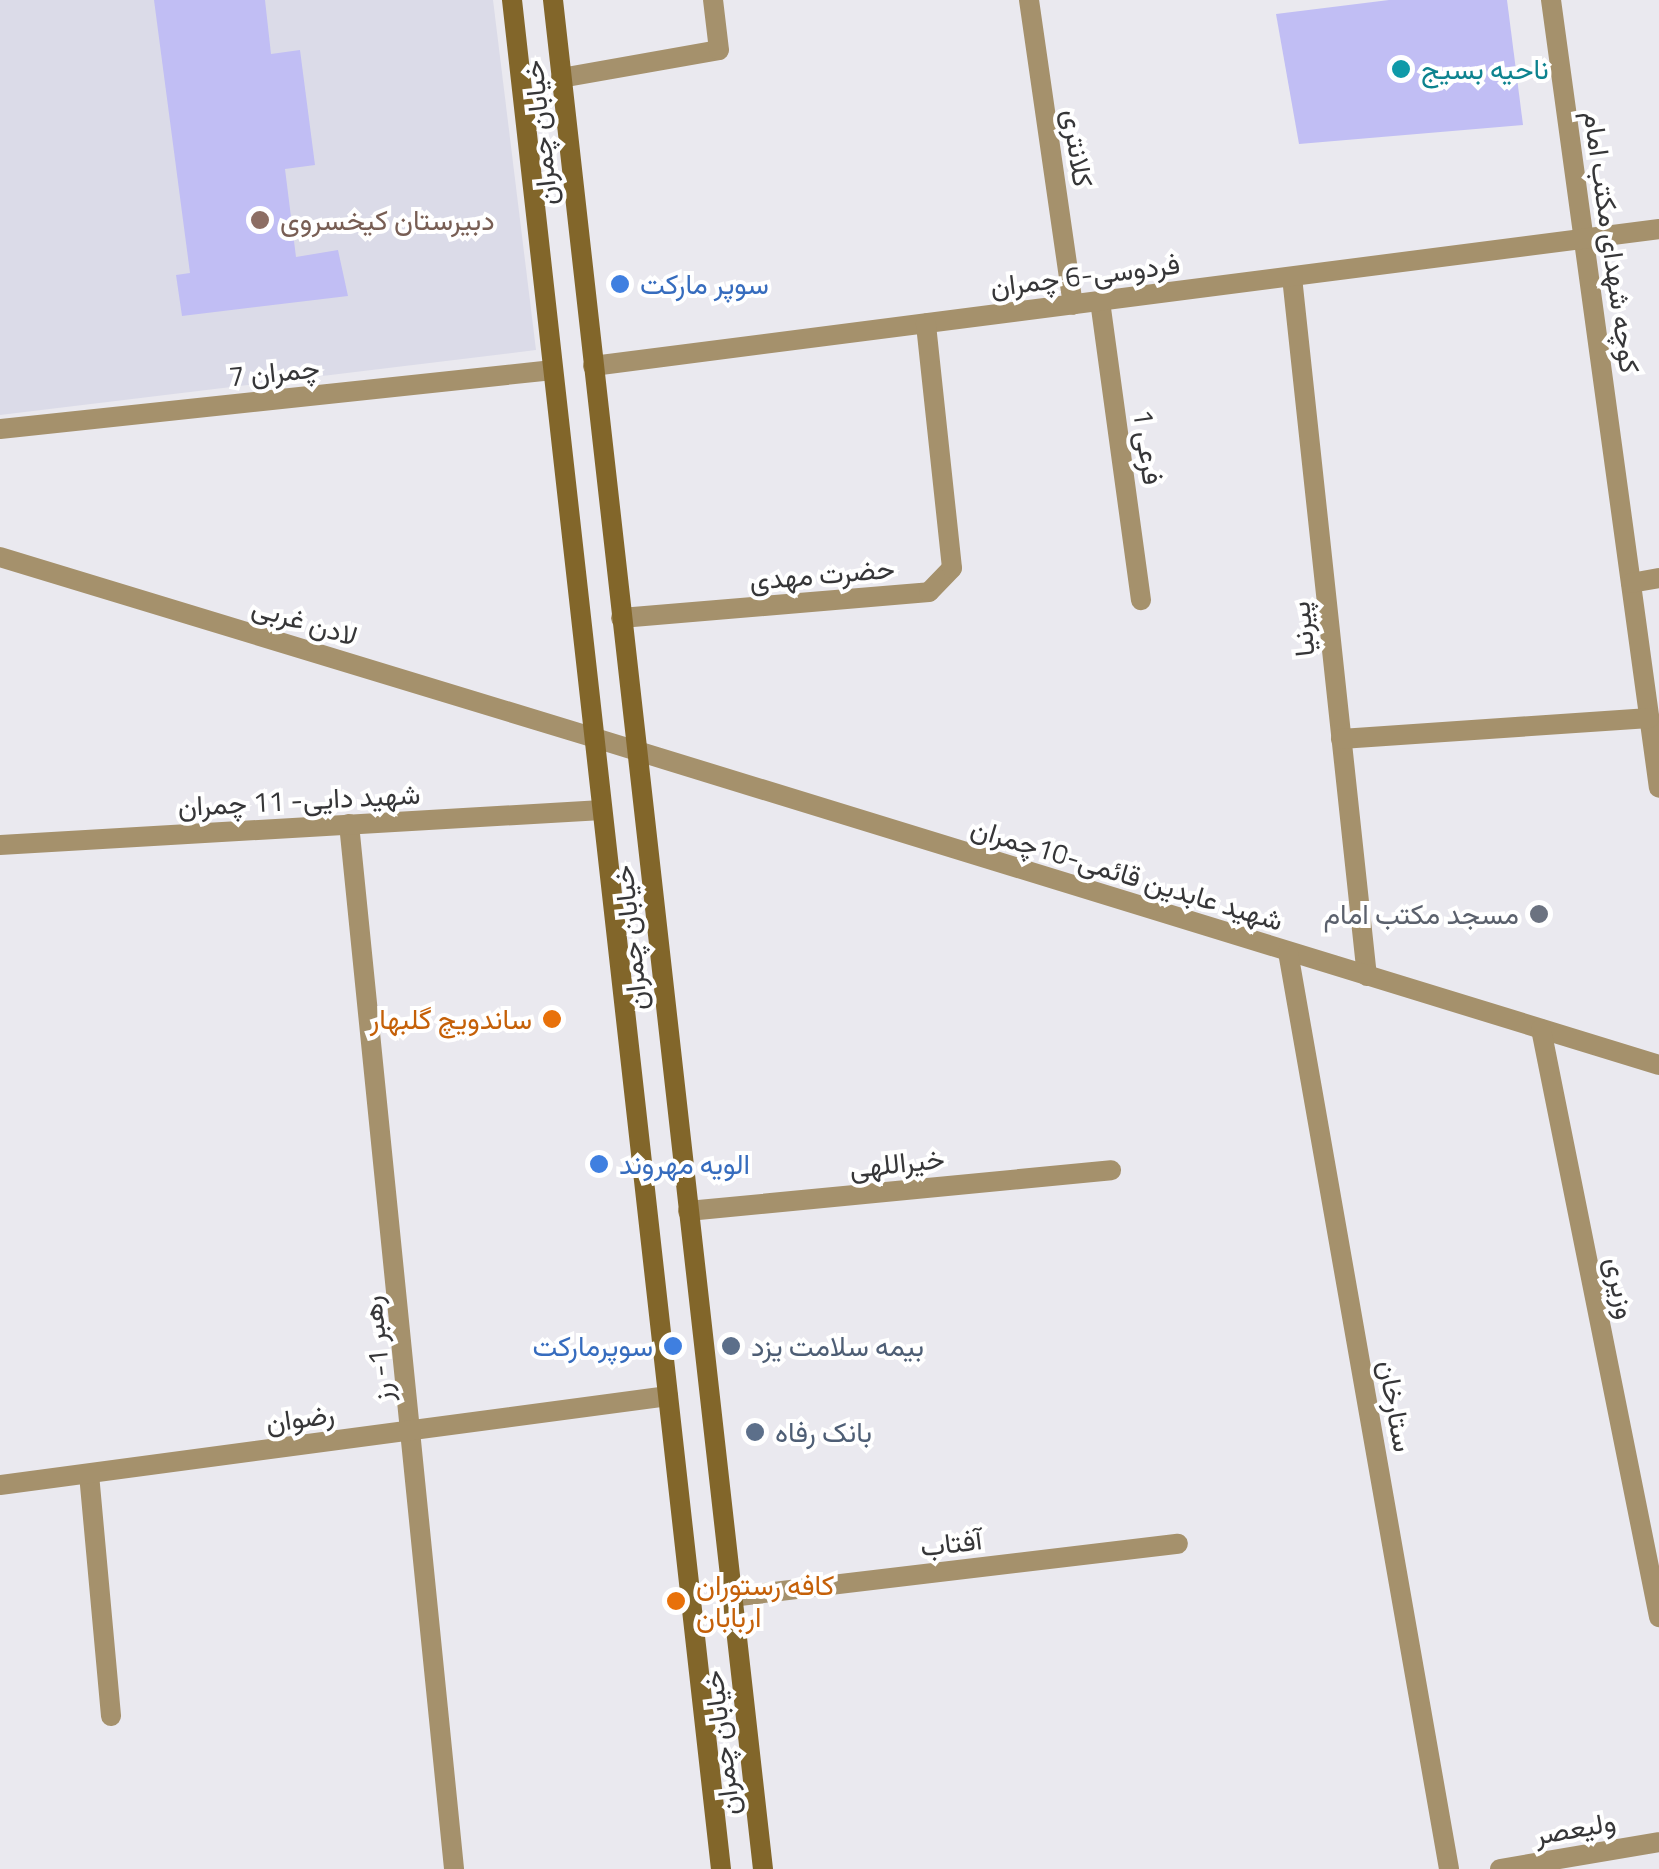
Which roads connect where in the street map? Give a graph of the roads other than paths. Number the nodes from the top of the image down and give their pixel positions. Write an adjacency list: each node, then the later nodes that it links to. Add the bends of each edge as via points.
1 (512, 0): 14 (main road, خیابان چمران)
2 (552, 0): 6 (main road, خیابان چمران)
3 (713, 0): 6 (street, via 719,50)
4 (1029, 0): 11 (street, کلانتری)
5 (1551, 0): 8 (street, کوچه شهدای مکتب امام)
6 (561, 78): 13 (main road, خیابان چمران)
7 (1659, 230): 8 (street, فردوسی-6 چمران)
8 (1584, 239): 9 (street, فردوسی-6 چمران); 18 (street, کوچه شهدای مکتب امام)
9 (1292, 277): 10 (street, فردوسی-6 چمران); 23 (street, پیرنیا)
10 (1100, 301): 11 (street, فردوسی-6 چمران); 19 (street, فرعی 1)
11 (1073, 304): 12 (street, فردوسی-6 چمران)
12 (926, 323): 13 (street, فردوسی-6 چمران); 20 (street, حضرت مهدی, via 952,568 928,592)
13 (593, 366): 20 (main road, خیابان چمران)
14 (553, 370): 15 (street, چمران 7); 22 (main road, خیابان چمران)
15 (0, 430)
16 (0, 556): 22 (street, لادن غربی)
17 (1659, 578): 18 (street)
18 (1631, 583): 21 (street, کوچه شهدای مکتب امام)
19 (1141, 600)
20 (622, 618): 24 (main road, خیابان چمران)
21 (1650, 718): 23 (street); 25 (street, کوچه شهدای مکتب امام)
22 (595, 738): 24 (street, لادن غربی); 26 (main road, خیابان چمران)
23 (1342, 739): 30 (street, پیرنیا)
24 (636, 752): 29 (street, شهید عابدین قائمی-10چمران); 34 (main road, خیابان چمران)
25 (1659, 788)
26 (602, 810): 27 (street, شهید دایی- 11 چمران); 35 (main road, خیابان چمران)
27 (349, 824): 28 (street, شهید دایی- 11 چمران); 36 (street, رهبر 1- رز)
28 (0, 844)
29 (1288, 952): 30 (street, شهید عابدین قائمی-10چمران); 48 (street, ستارخان)
30 (1366, 976): 31 (street, شهید عابدین قائمی-10چمران)
31 (1541, 1029): 32 (street, شهید عابدین قائمی-10چمران); 41 (street, وزیری)
32 (1659, 1064)
33 (1111, 1170): 34 (street, خیراللهی)
34 (688, 1211): 40 (main road, خیابان چمران)
35 (668, 1396): 36 (street, رضوان); 46 (main road, خیابان چمران)
36 (414, 1430): 37 (street, رضوان); 45 (street, رهبر 1- رز)
37 (89, 1474): 38 (street, رضوان); 42 (street)
38 (0, 1486)
39 (1178, 1544): 40 (street, آفتاب)
40 (731, 1597): 47 (main road, خیابان چمران)
41 (1659, 1617)
42 (111, 1716)
43 (1659, 1842): 44 (street, ولیعصر)
44 (1581, 1861): 49 (street, ولیعصر)
45 (454, 1869)
46 (721, 1869)
47 (763, 1869)
48 (1449, 1869)
49 (1500, 1869)

